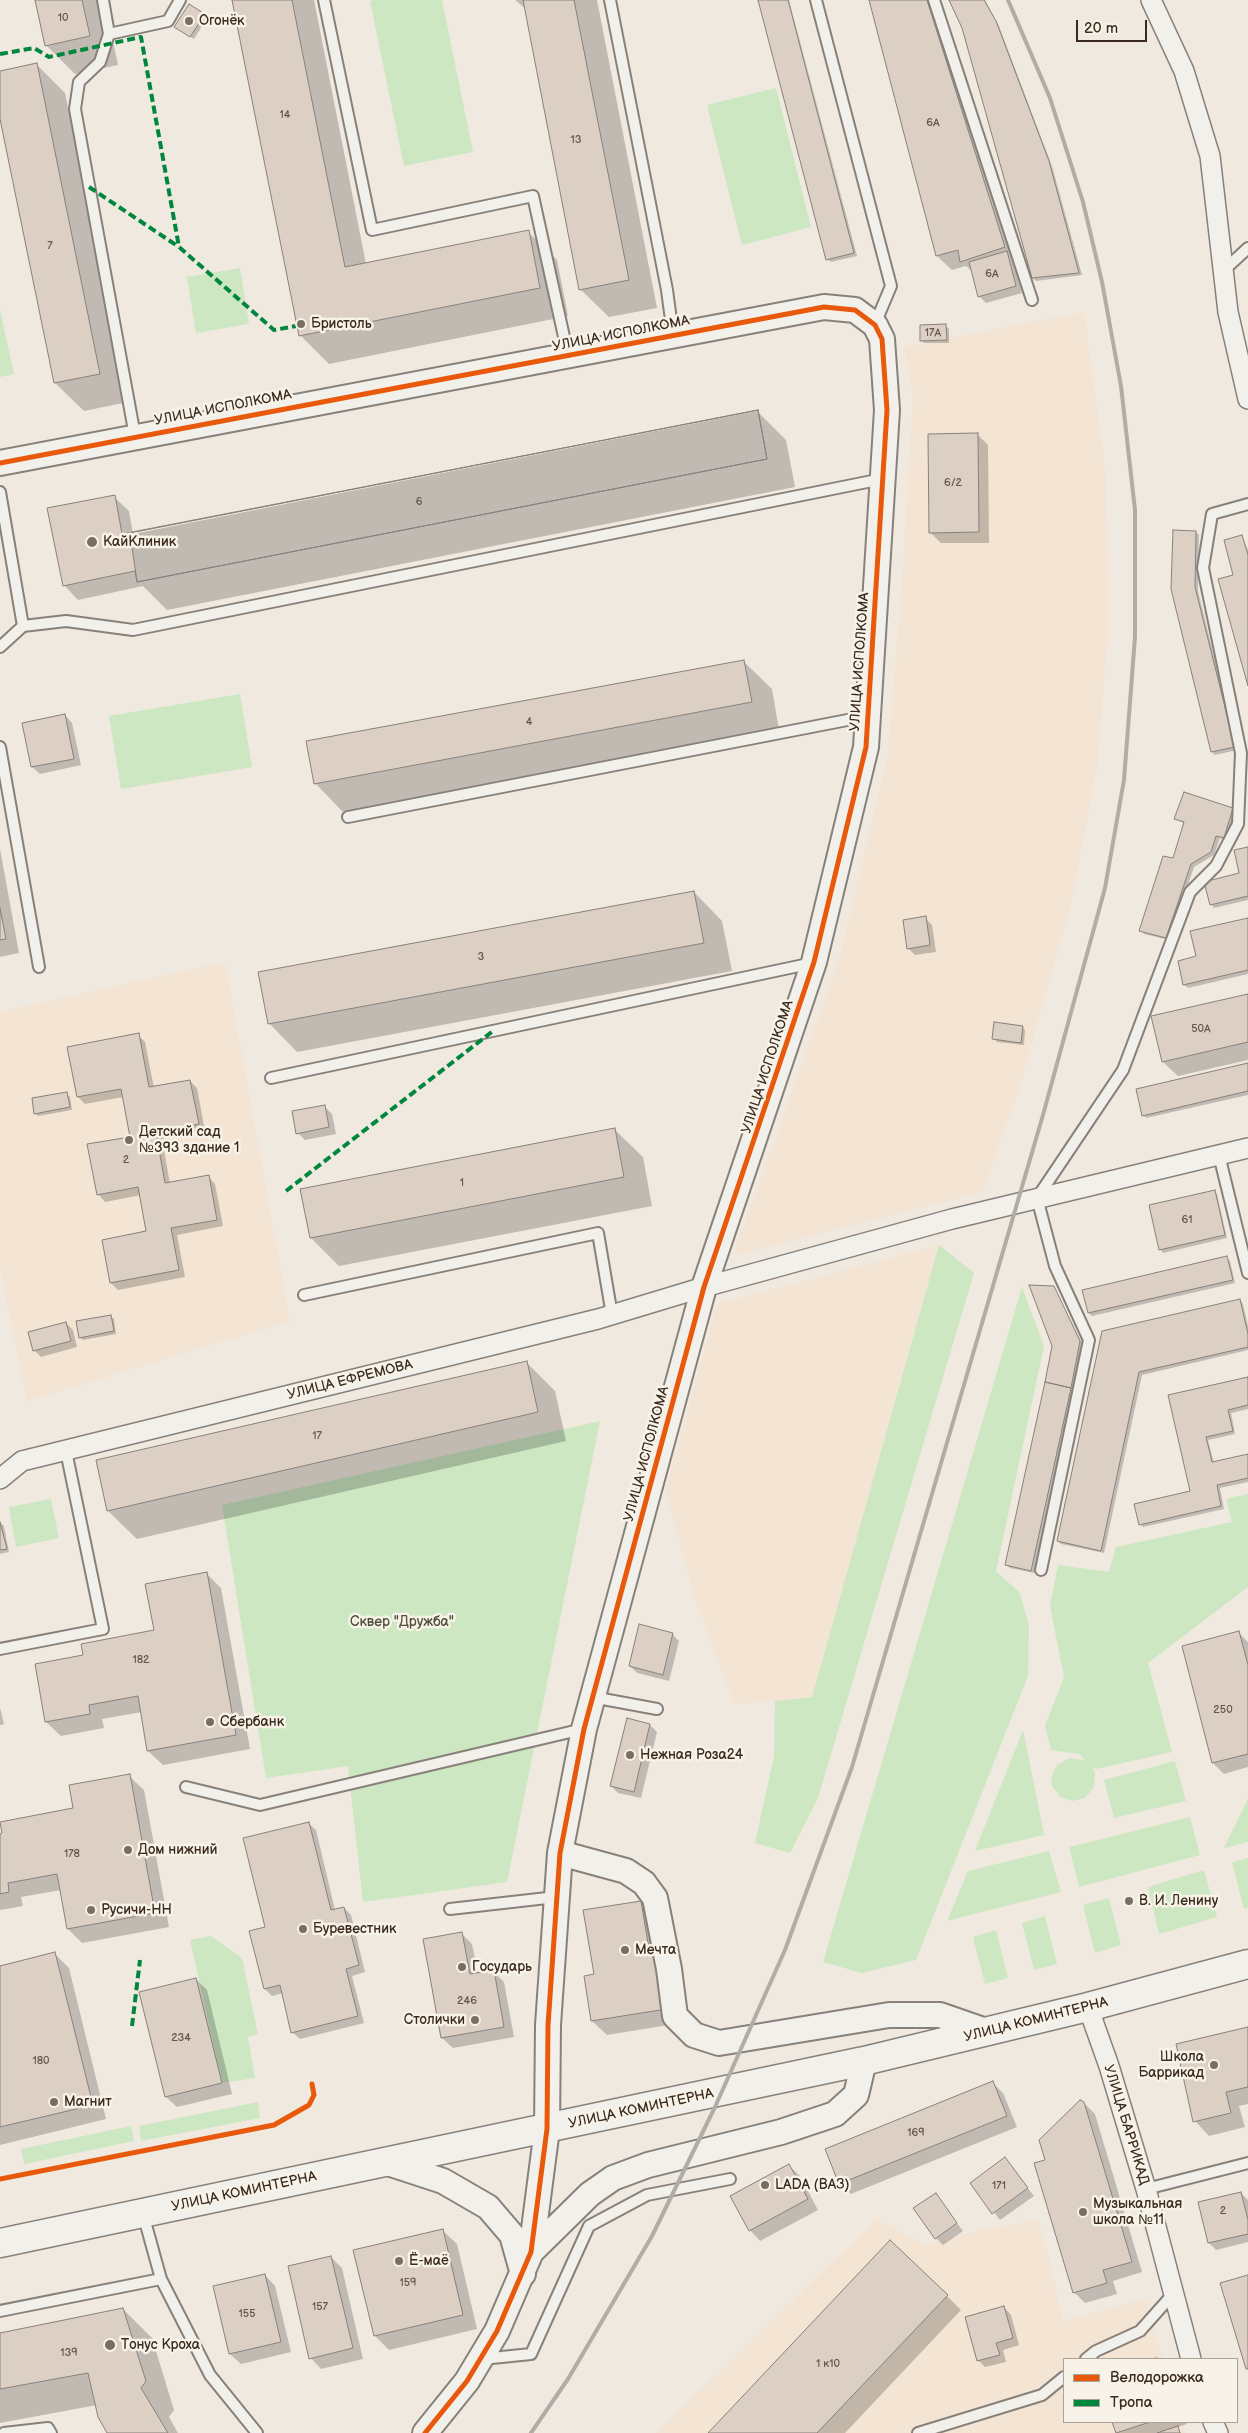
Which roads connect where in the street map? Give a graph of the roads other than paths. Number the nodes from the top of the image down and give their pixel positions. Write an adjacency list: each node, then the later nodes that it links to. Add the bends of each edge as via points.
1 (103, 0): 8 (lane)
2 (180, 0): 8 (lane, via 168,21)
3 (324, 0): 14 (lane, via 372,230 533,196)
4 (610, 0): 13 (lane)
5 (816, 0): 12 (lane, via 891,286)
6 (934, 0): 11 (lane)
7 (1151, 0): 10 (street, via 1184,71 1210,156)
8 (109, 34): 16 (lane, via 100,62 79,82 74,109)
9 (1248, 248): 10 (lane)
10 (1223, 271): 15 (street, via 1228,312)
11 (1032, 300)
12 (875, 325): 13 (street, УЛИЦА ИСПОЛКОМА, via 855,310 824,307); 18 (street, УЛИЦА ИСПОЛКОМА, via 882,339 886,410)
13 (673, 335): 14 (street, УЛИЦА ИСПОЛКОМА)
14 (568, 355): 16 (street, УЛИЦА ИСПОЛКОМА)
15 (1248, 398)
16 (135, 436): 17 (street, УЛИЦА ИСПОЛКОМА)
17 (0, 462)
18 (882, 479): 21 (lane, via 133,630 66,622); 23 (street, УЛИЦА ИСПОЛКОМА)
19 (0, 492): 21 (lane)
20 (1248, 504): 25 (lane, via 1212,514 1203,568)
21 (23, 626): 22 (lane)
22 (0, 647)
23 (868, 716): 26 (lane); 27 (street, УЛИЦА ИСПОЛКОМА, via 866,746)
24 (0, 747): 28 (lane)
25 (1245, 752): 32 (lane, via 1238,824 1216,866 1190,892 1123,1070)
26 (348, 817)
27 (814, 962): 29 (lane); 34 (street, УЛИЦА ИСПОЛКОМА)
28 (39, 967)
29 (271, 1078)
30 (1248, 1148): 31 (street, УЛИЦА ЕФРЕМОВА)
31 (1219, 1155): 32 (street, УЛИЦА ЕФРЕМОВА); 33 (lane)
32 (1037, 1198): 34 (street, УЛИЦА ЕФРЕМОВА); 39 (lane, via 1055,1266 1089,1340)
33 (1248, 1273)
34 (704, 1287): 36 (street, УЛИЦА ЕФРЕМОВА); 41 (street, УЛИЦА ИСПОЛКОМА)
35 (304, 1295): 36 (lane, via 598,1233)
36 (612, 1315): 37 (street, УЛИЦА ЕФРЕМОВА)
37 (66, 1451): 38 (street, УЛИЦА ЕФРЕМОВА, via 22,1461); 40 (lane, via 103,1629)
38 (0, 1479)
39 (1041, 1570)
40 (0, 1649)
41 (592, 1697): 42 (lane); 43 (street, УЛИЦА ИСПОЛКОМА)
42 (657, 1709)
43 (584, 1729): 44 (lane, via 260,1805); 45 (street, УЛИЦА ИСПОЛКОМА)
44 (186, 1787)
45 (560, 1853): 46 (street, УЛИЦА ИСПОЛКОМА); 50 (street, via 626,1871 644,1883 655,1898 675,2016 694,2035 719,2043 888,2015 940,2015)
46 (557, 1896): 47 (lane); 52 (street, УЛИЦА ИСПОЛКОМА, via 548,2025)
47 (450, 1909)
48 (1248, 1964): 49 (main road, УЛИЦА КОМИНТЕРНА)
49 (1088, 2007): 50 (main road, УЛИЦА КОМИНТЕРНА); 56 (street, УЛИЦА БАРРИКАД)
50 (989, 2032): 51 (main road, УЛИЦА КОМИНТЕРНА)
51 (864, 2061): 52 (main road, УЛИЦА КОМИНТЕРНА); 59 (street, via 856,2095 835,2114 781,2132 648,2165 613,2178 590,2194)
52 (547, 2129): 53 (main road, УЛИЦА КОМИНТЕРНА); 59 (street, УЛИЦА ИСПОЛКОМА)
53 (385, 2162): 57 (main road, УЛИЦА КОМИНТЕРНА); 59 (street, via 443,2181 488,2207 512,2235)
54 (1248, 2163): 56 (lane)
55 (730, 2179): 65 (lane, via 647,2195 589,2226 531,2354)
56 (1146, 2189): 61 (street, УЛИЦА БАРРИКАД)
57 (143, 2213): 58 (main road, УЛИЦА КОМИНТЕРНА); 60 (lane)
58 (0, 2243)
59 (527, 2263): 65 (street)
60 (161, 2279): 62 (lane); 69 (lane, via 210,2375)
61 (1173, 2294): 63 (lane, via 1140,2331); 64 (street, УЛИЦА БАРРИКАД)
62 (0, 2310)
63 (1087, 2358)
64 (1190, 2358)
65 (481, 2359): 70 (street)
66 (1063, 2378): 71 (lane, via 1042,2395)
67 (4, 2433): 68 (lane, via 48,2428)
68 (51, 2433)
69 (257, 2433)
70 (425, 2433)
71 (918, 2433)

